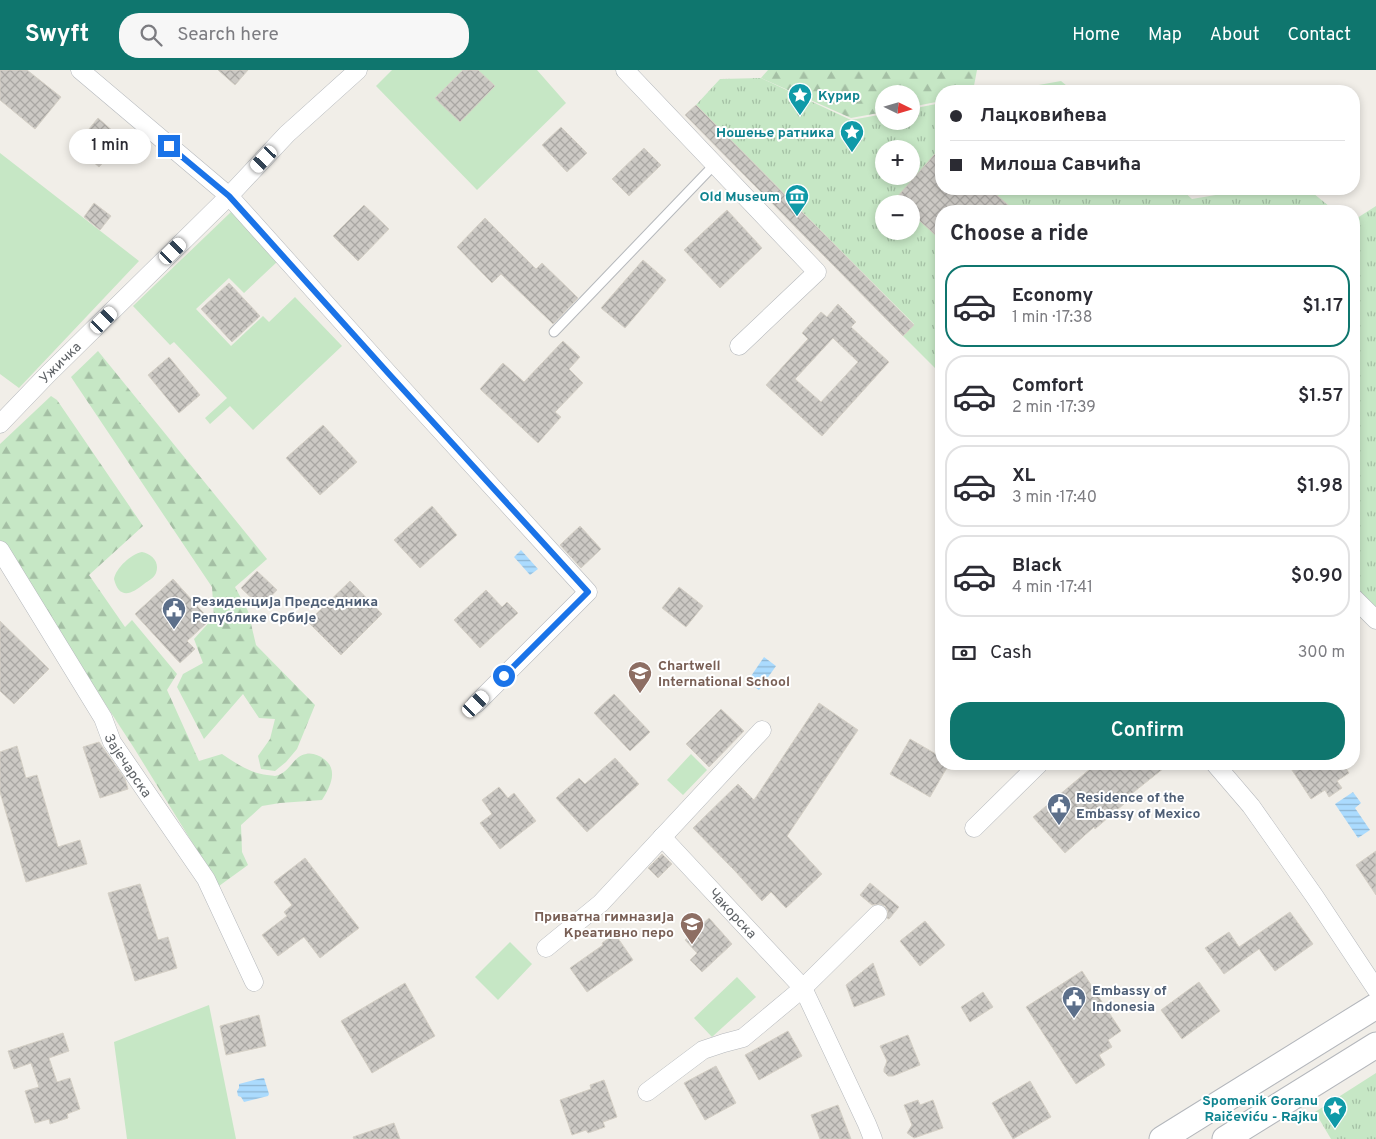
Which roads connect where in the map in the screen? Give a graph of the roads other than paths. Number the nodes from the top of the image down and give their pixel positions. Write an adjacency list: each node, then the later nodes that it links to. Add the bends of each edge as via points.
1 (80, 70): 5 (street)
2 (358, 70): 5 (street, Ужичка, via 287,134)
3 (625, 70): 4 (street)
4 (714, 164): 6 (lane); 7 (street, via 817,272)
5 (229, 196): 8 (street, Ужичка); 12 (street, via 588,592)
6 (554, 332)
7 (738, 346)
8 (0, 424)
9 (0, 550): 20 (street, Зајечарска, via 103,718 112,742 206,879)
10 (1360, 604): 11 (street)
11 (1376, 620)
12 (476, 704)
13 (762, 730): 17 (street)
14 (1034, 770): 16 (street)
15 (1220, 770): 22 (street, via 1251,806 1316,897)
16 (974, 828)
17 (662, 837): 19 (street, via 600,903); 21 (street, Чакорска)
18 (878, 914): 21 (street)
19 (546, 948)
20 (254, 982)
21 (803, 988): 25 (street, via 743,1038 704,1050); 26 (street, Чакорска)
22 (1376, 989)
23 (1376, 1006): 27 (main road)
24 (1376, 1045): 28 (main road)
25 (647, 1092)
26 (873, 1139)
27 (1162, 1139)
28 (1225, 1139)

